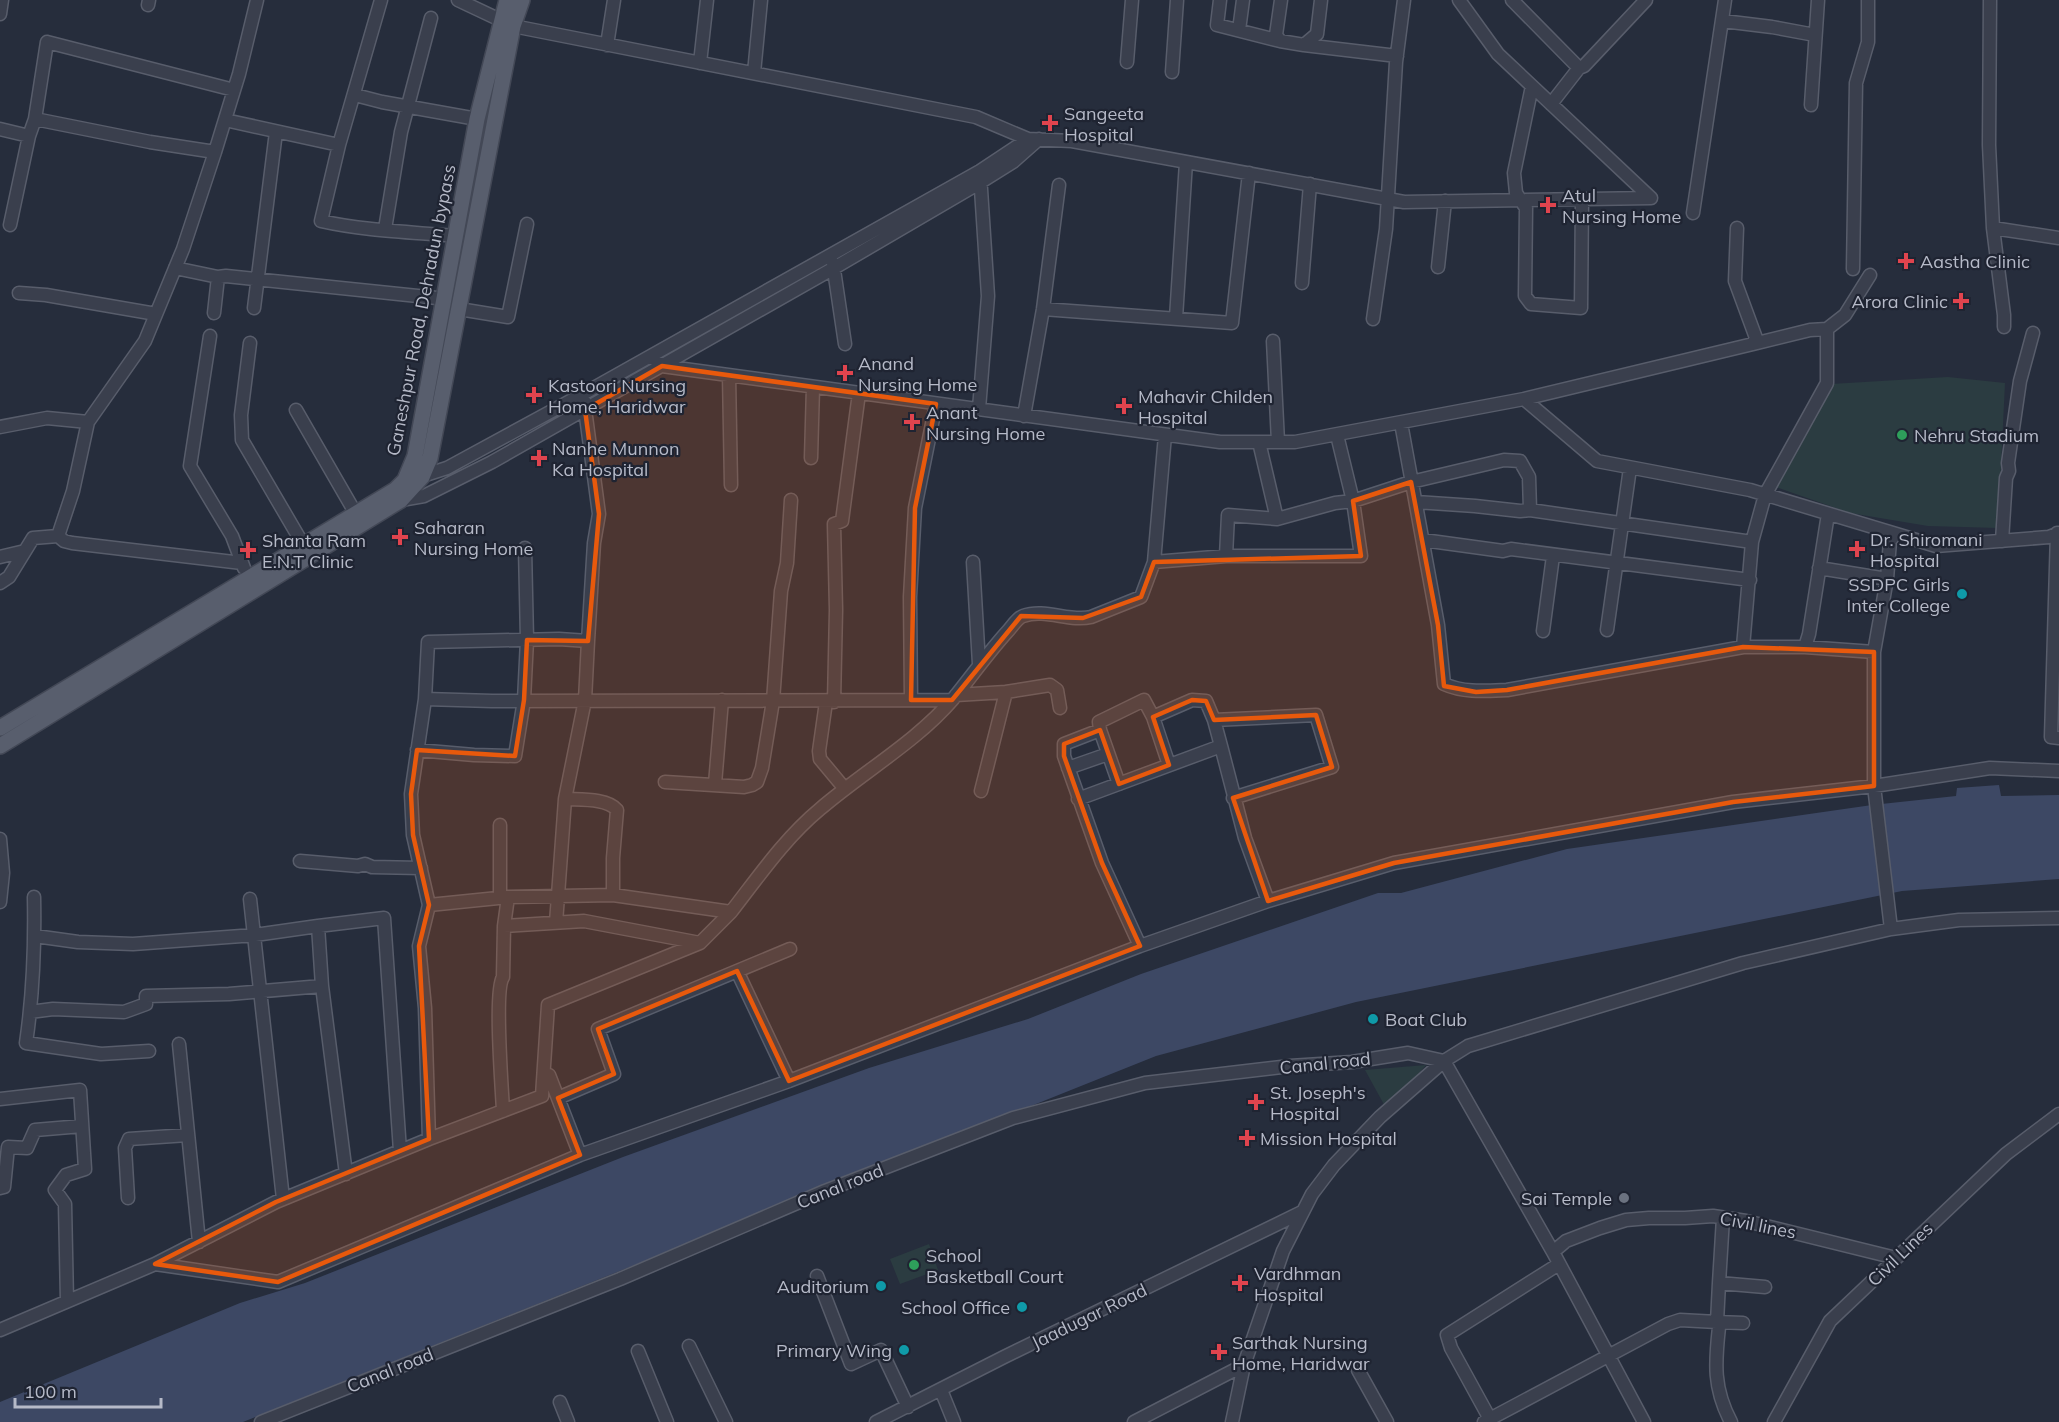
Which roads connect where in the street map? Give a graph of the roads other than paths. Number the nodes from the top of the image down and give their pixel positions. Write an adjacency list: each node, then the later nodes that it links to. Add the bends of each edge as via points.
1 (2, 0): 24 (street)
2 (257, 0): 40 (street)
3 (381, 0): 41 (street)
4 (458, 0): 27 (street)
5 (507, 0): 27 (main road, Ganeshpur Road, Dehradun bypass)
6 (522, 0): 27 (main road)
7 (614, 0): 31 (street)
8 (707, 0): 35 (street)
9 (761, 0): 38 (street)
10 (1132, 0): 34 (street)
11 (1177, 0): 37 (street)
12 (1220, 0): 28 (street, via 1217,25)
13 (1243, 0): 28 (street)
14 (1281, 0): 30 (street, via 1276,35)
15 (1321, 0): 32 (street, via 1317,34)
16 (1404, 0): 33 (street)
17 (1459, 0): 39 (street, via 1498,54)
18 (1512, 0): 36 (street)
19 (1646, 0): 36 (street)
20 (1723, 0): 26 (street)
21 (1818, 0): 29 (street)
22 (1868, 0): 74 (street, via 1869,42 1856,83)
23 (1990, 0): 67 (street, via 1989,145)
24 (0, 14)
25 (431, 18): 44 (street)
26 (1723, 21): 29 (street); 63 (street)
27 (507, 23): 31 (street); 46 (main road, Ganeshpur Road, Dehradun bypass); 82 (main road)
28 (1239, 30): 30 (street)
29 (1815, 35): 43 (street)
30 (1280, 41): 32 (street)
31 (607, 45): 35 (street)
32 (1304, 45): 33 (street)
33 (1397, 56): 59 (street)
34 (1127, 62)
35 (700, 63): 38 (street)
36 (1579, 68): 42 (street)
37 (1172, 72)
38 (754, 74): 51 (street, via 976,117)
39 (1532, 86): 42 (street); 60 (street, via 1514,173 1516,193)
40 (234, 90): 45 (street, via 47,42); 47 (street)
41 (355, 95): 44 (street); 52 (street)
42 (1551, 104): 61 (street, via 1651,198)
43 (1810, 105)
44 (410, 106): 46 (street); 68 (street, via 401,132)
45 (34, 118): 50 (street); 53 (street)
46 (477, 119): 69 (main road, Ganeshpur Road, Dehradun bypass)
47 (225, 120): 49 (street); 53 (street)
48 (0, 129): 50 (street)
49 (276, 132): 52 (street); 77 (street)
50 (29, 136): 65 (street)
51 (1033, 139): 54 (street, via 1072,141); 56 (street)
52 (339, 145): 68 (street, via 321,221 352,228)
53 (215, 152): 73 (street)
54 (1186, 162): 55 (street); 86 (street)
55 (1249, 173): 57 (street); 86 (street, via 1232,323)
56 (980, 176): 71 (street); 104 (street, via 988,296)
57 (1310, 184): 59 (street); 78 (street)
58 (1059, 185): 83 (street)
59 (1388, 199): 62 (street); 87 (street)
60 (1521, 199): 61 (street); 61 (street, via 1526,208 1525,296 1531,304 1581,308); 62 (street)
61 (1581, 199)
62 (1445, 201): 72 (street)
63 (1693, 213)
64 (527, 224): 82 (street, via 508,317)
65 (10, 225)
66 (1737, 228): 95 (street, via 1735,281 1756,338)
67 (1994, 228): 70 (street); 88 (street)
68 (385, 229): 69 (street)
69 (456, 236): 80 (main road, Ganeshpur Road, Dehradun bypass)
70 (2059, 238)
71 (833, 262): 94 (street); 96 (street); 97 (street)
72 (1438, 267)
73 (175, 268): 76 (street); 85 (street)
74 (1853, 269)
75 (1870, 275): 89 (street, via 1845,315)
76 (218, 277): 77 (street); 84 (street)
77 (257, 281): 80 (street); 81 (street)
78 (1302, 283)
79 (19, 293): 85 (street)
80 (444, 301): 118 (main road, Ganeshpur Road, Dehradun bypass, via 415,456)
81 (254, 308)
82 (459, 309): 117 (main road, via 430,458)
83 (1043, 309): 86 (street); 107 (street)
84 (214, 313)
85 (156, 314): 108 (street, via 145,341)
86 (1176, 318)
87 (1373, 319)
88 (2004, 327)
89 (1827, 329): 95 (street); 121 (street, via 1827,383)
90 (2033, 333): 135 (street, via 2020,381 2007,464)
91 (210, 336): 144 (street, via 190,466 232,536)
92 (1273, 340): 114 (street)
93 (250, 343): 137 (street, via 241,415 242,440)
94 (845, 344)
95 (1753, 344): 102 (street)
96 (651, 356): 97 (street); 101 (street)
97 (662, 366): 98 (street); 106 (street)
98 (729, 375): 99 (street); 120 (street)
99 (813, 387): 100 (street); 115 (street)
100 (859, 393): 103 (street); 168 (street, via 842,521 834,524 836,610)
101 (583, 394): 106 (street); 117 (street, via 447,468)
102 (1524, 399): 109 (street); 116 (street, via 1597,461)
103 (936, 404): 104 (street); 166 (street, via 915,508 910,597)
104 (978, 409): 107 (street)
105 (296, 410): 127 (street)
106 (585, 410): 122 (street, via 424,496); 155 (street, via 599,514)
107 (1024, 416): 111 (street)
108 (88, 422): 110 (street, via 47,418); 133 (street)
109 (1401, 423): 112 (street); 119 (street)
110 (0, 427)
111 (1165, 435): 113 (street); 143 (street)
112 (1337, 435): 114 (street); 124 (street)
113 (1259, 442): 114 (street); 129 (street)
114 (1278, 442)
115 (811, 458)
116 (1630, 468): 121 (street); 130 (street)
117 (422, 477): 118 (street); 122 (main road)
118 (405, 480): 127 (main road, Ganeshpur Road, Dehradun bypass)
119 (1411, 482): 124 (street); 125 (street); 126 (street, via 1504,460 1520,461 1529,477)
120 (730, 485)
121 (1765, 495): 128 (street); 136 (street)
122 (401, 500): 175 (main road)
123 (791, 500): 167 (street)
124 (1353, 501): 129 (street); 140 (street, via 1361,556)
125 (1416, 502): 126 (street); 134 (street)
126 (1530, 510): 130 (street)
127 (356, 514): 137 (main road, Ganeshpur Road, Dehradun bypass)
128 (1828, 514): 132 (street); 147 (street)
129 (1277, 519): 140 (street, via 1228,515)
130 (1623, 525): 136 (street); 146 (street)
131 (2058, 533): 135 (street); 174 (street, via 2051,737)
132 (1895, 534): 135 (street, via 1936,546); 149 (street, via 1890,541)
133 (58, 536): 139 (street, via 33,538); 144 (street, via 72,543)
134 (1423, 540): 141 (street); 157 (street, via 1444,684 1451,687 1476,692 1507,690)
135 (2002, 541)
136 (1752, 542): 150 (street)
137 (304, 546): 148 (main road, Ganeshpur Road, Dehradun bypass)
138 (525, 548): 154 (street)
139 (25, 551): 142 (street); 151 (street, via 9,578)
140 (1226, 556): 143 (street)
141 (1553, 556): 146 (street); 153 (street)
142 (0, 557)
143 (1154, 561): 159 (street, via 1141,597 1083,618 1021,616)
144 (242, 562): 148 (street)
145 (973, 562): 159 (street)
146 (1616, 564): 150 (street); 152 (street)
147 (1819, 568): 149 (street); 156 (street)
148 (248, 579): 172 (main road, Ganeshpur Road, Dehradun bypass)
149 (1887, 579): 158 (street)
150 (1750, 580): 157 (street)
151 (0, 583)
152 (1606, 630)
153 (1544, 632)
154 (527, 640): 155 (street); 162 (street, via 428,642); 163 (street)
155 (588, 641): 164 (street)
156 (1805, 646): 157 (street); 158 (street)
157 (1743, 647)
158 (1874, 652): 185 (street)
159 (979, 664): 161 (street)
160 (1006, 692): 161 (street); 169 (street, via 1050,685 1057,690); 187 (street)
161 (954, 698): 166 (street); 186 (street, via 924,728)
162 (425, 699): 163 (street); 177 (street)
163 (524, 700): 164 (street); 177 (street, via 515,756)
164 (585, 700): 165 (street); 189 (street)
165 (722, 700): 167 (street); 183 (street)
166 (911, 700): 168 (street)
167 (773, 701): 168 (street); 183 (street, via 757,782 744,787)
168 (830, 702): 186 (street, via 820,759)
169 (1060, 708)
170 (1153, 717): 171 (street, via 1192,700 1206,701); 173 (street, via 1144,700 1106,717 1099,722); 179 (street)
171 (1214, 720): 176 (street); 188 (street, via 1316,714 1332,767)
172 (0, 728)
173 (1100, 730): 178 (street); 180 (street, via 1064,744)
174 (2059, 738)
175 (0, 746)
176 (1221, 746): 179 (street); 188 (street)
177 (417, 750): 194 (street, via 411,794 413,835)
178 (1108, 754): 180 (street); 184 (street)
179 (1169, 765): 184 (street)
180 (1068, 768): 190 (street)
181 (2059, 771): 185 (street, via 1990,768)
182 (665, 782): 183 (street)
183 (715, 784)
184 (1119, 784): 190 (street)
185 (1874, 786): 200 (street, via 1733,802 1394,863); 208 (street)
186 (844, 789): 203 (street, via 782,847)
187 (981, 791)
188 (1233, 798): 200 (street)
189 (565, 799): 195 (street, via 606,803 617,810); 196 (street)
190 (1078, 799): 212 (street)
191 (500, 825): 198 (street, via 501,897)
192 (0, 840): 201 (street)
193 (300, 861): 194 (street)
194 (421, 868): 202 (street)
195 (613, 895): 196 (street); 203 (street)
196 (558, 896): 198 (street); 205 (street)
197 (34, 897): 210 (street)
198 (508, 897): 202 (street); 207 (street)
199 (250, 899): 209 (street)
200 (1268, 901): 212 (street)
201 (0, 902)
202 (429, 905): 229 (street, via 419,946)
203 (731, 912): 211 (street)
204 (2059, 918): 208 (street, via 1959,920)
205 (556, 923): 207 (street); 211 (street, via 584,921)
206 (318, 926): 209 (street); 215 (street); 230 (street, via 384,918)
207 (504, 926): 225 (street, via 503,977 499,982)
208 (1891, 929): 220 (street, via 1743,963 1468,1046)
209 (255, 934): 210 (street, via 133,944); 216 (street)
210 (35, 936): 217 (street)
211 (700, 943): 225 (street, via 549,1005 542,1096)
212 (1140, 946): 222 (street)
213 (790, 949): 214 (street)
214 (736, 971): 222 (street); 223 (street, via 598,1029 614,1074)
215 (322, 986): 216 (street); 232 (street)
216 (260, 991): 217 (street, via 146,996 146,1004 124,1012); 235 (street)
217 (30, 1012): 219 (street, via 26,1043 101,1054)
218 (179, 1044): 228 (street)
219 (149, 1051)
220 (1444, 1061): 236 (street, via 1380,1117 1334,1165); 239 (street); 258 (street, Canal road, via 1408,1053 1145,1083 1039,1110 825,1191)
221 (549, 1075): 223 (street)
222 (789, 1081): 231 (street)
223 (558, 1098): 231 (street)
224 (0, 1099): 227 (street, via 80,1090)
225 (503, 1111): 229 (street)
226 (2059, 1113): 240 (street, Civil Lines, via 2006,1154)
227 (82, 1126): 233 (street, via 35,1130 27,1148 8,1147 4,1186); 246 (street, via 85,1169 66,1175 55,1190 64,1204)
228 (188, 1134): 234 (street, via 129,1139 125,1148); 238 (street)
229 (429, 1140): 230 (street)
230 (400, 1151): 232 (street)
231 (580, 1155): 241 (street, via 278,1282)
232 (346, 1173): 235 (street)
233 (0, 1188)
234 (128, 1198)
235 (283, 1199): 238 (street)
236 (1302, 1212): 253 (street, via 1283,1251); 255 (street, Jaadugar Road)
237 (1723, 1218): 239 (street, Civil lines, via 1626,1220 1566,1241); 240 (street, Civil lines); 244 (street)
238 (199, 1242): 241 (street)
239 (1553, 1252): 242 (street)
240 (1896, 1258): 271 (street, Civil Lines, via 1830,1321)
241 (155, 1264): 246 (street)
242 (1559, 1264): 252 (street); 259 (street, via 1447,1335)
243 (817, 1276): 257 (street, via 851,1364 881,1350)
244 (1719, 1283): 245 (street); 247 (street)
245 (1765, 1287)
246 (67, 1301): 249 (street)
247 (1717, 1322): 248 (street); 252 (street, via 1680,1320); 270 (street, via 1715,1373 1718,1392)
248 (1743, 1323)
249 (0, 1330)
250 (689, 1346): 263 (street)
251 (638, 1351): 262 (street)
252 (1608, 1355): 259 (street); 269 (street)
253 (1244, 1365): 266 (street); 267 (street)
254 (1358, 1370): 268 (street)
255 (941, 1390): 257 (street, Jaadugar Road); 265 (street)
256 (560, 1402): 261 (street)
257 (908, 1407): 264 (street, Jaadugar Road)
258 (281, 1418): 260 (street, Canal road)
259 (1487, 1420)
260 (261, 1422)
261 (568, 1422)
262 (667, 1422)
263 (726, 1422)
264 (876, 1422)
265 (954, 1422)
266 (1134, 1422)
267 (1232, 1422)
268 (1387, 1422)
269 (1644, 1422)
270 (1731, 1422)
271 (1774, 1422)

